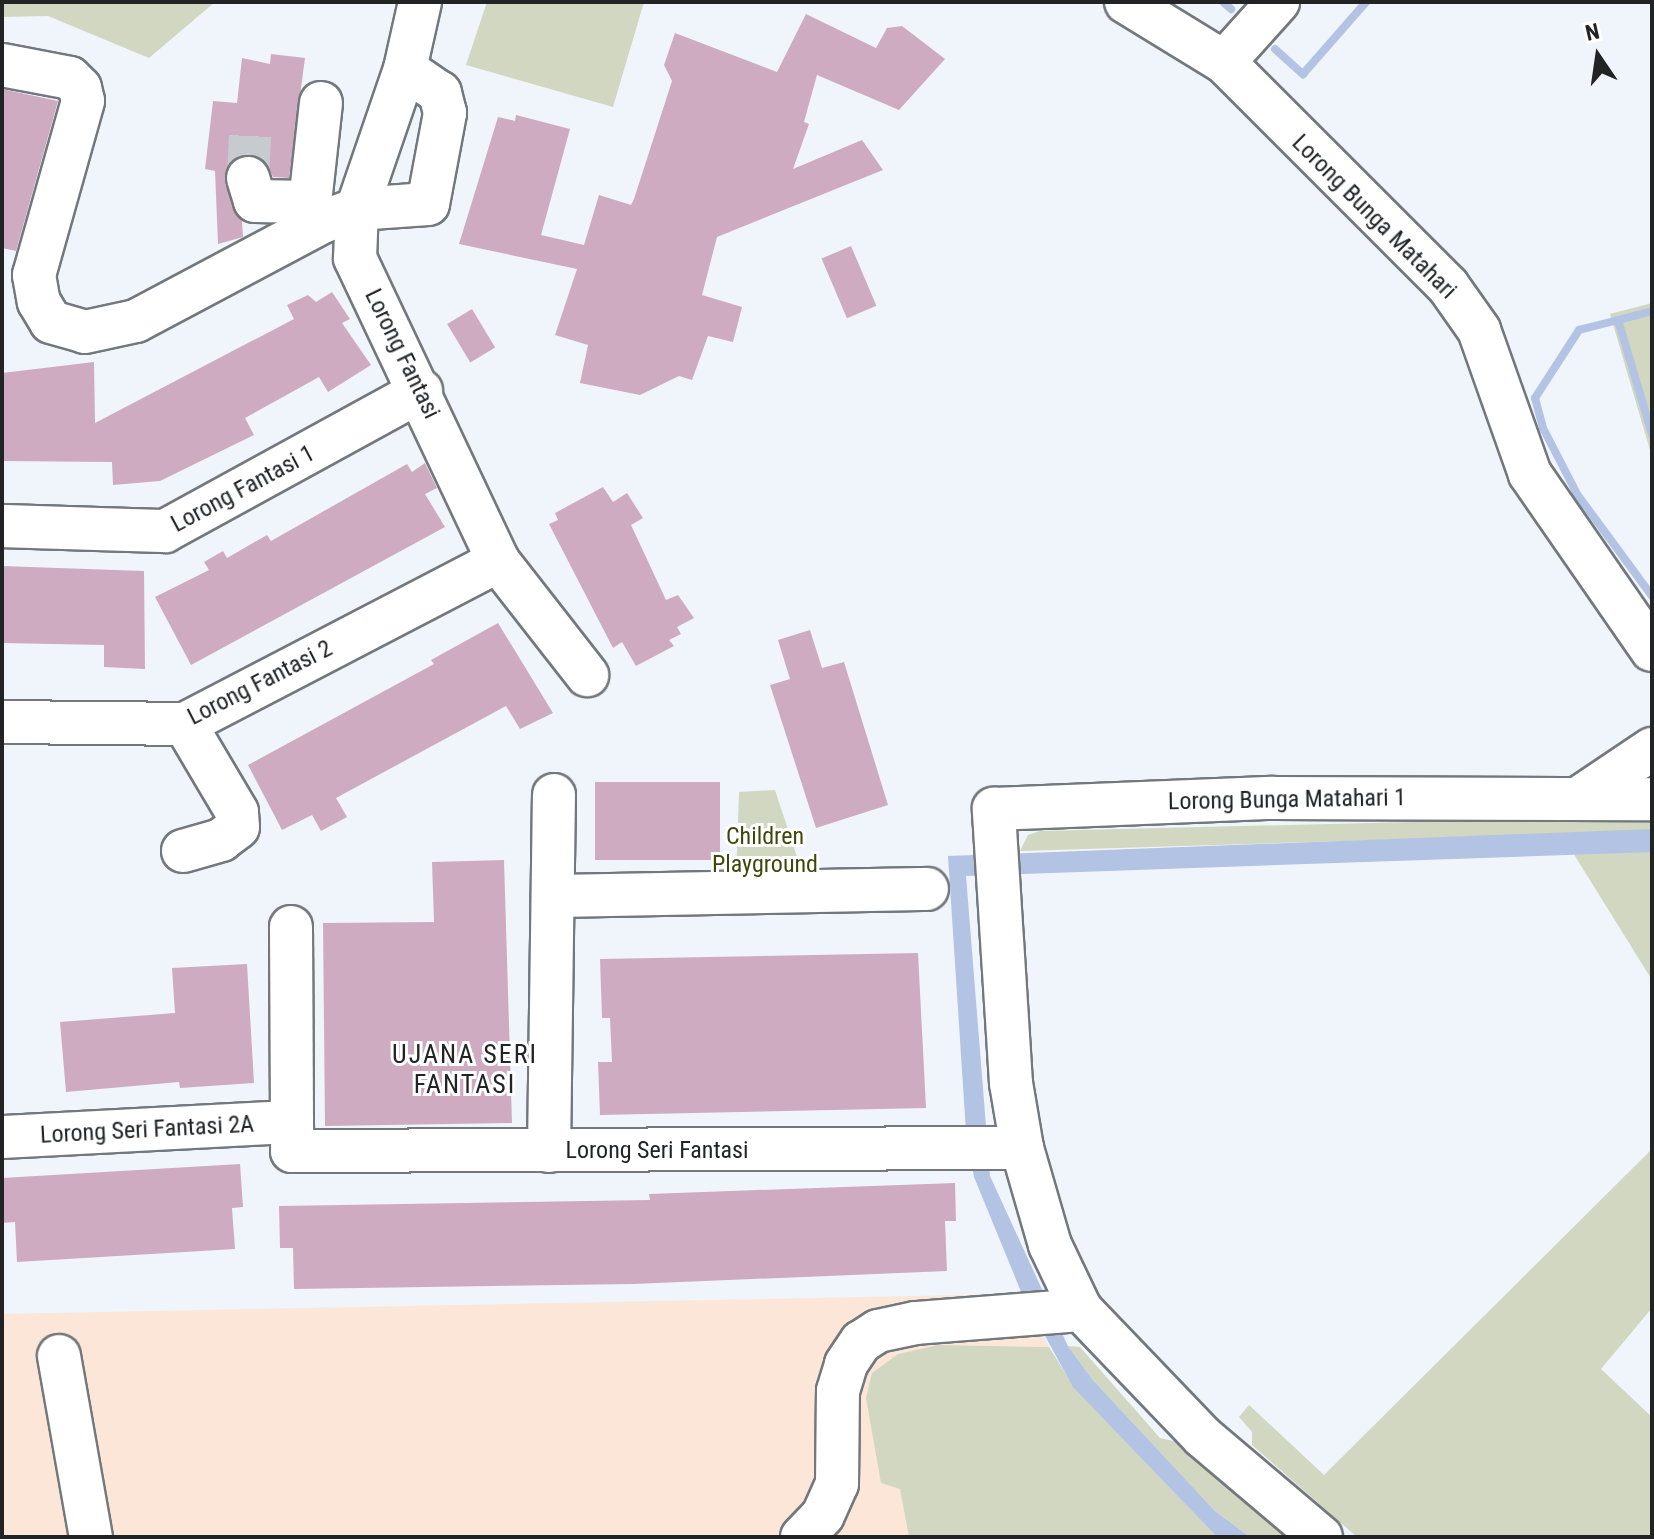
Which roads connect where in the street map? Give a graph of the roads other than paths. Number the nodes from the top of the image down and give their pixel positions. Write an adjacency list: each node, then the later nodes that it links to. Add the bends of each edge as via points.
1 (420, 2): 6 (street, Lorong Fantasi)
2 (1126, 2): 4 (street, Lorong Bunga Matahari)
3 (1278, 2): 4 (street)
4 (1224, 62): 13 (street, Lorong Bunga Matahari, via 1448,286 1479,330 1530,474)
5 (2, 65): 9 (street, via 70,78 83,101 34,275 39,302 51,322 85,332 136,321)
6 (405, 69): 9 (street, Lorong Fantasi); 9 (street, via 440,93 445,113 428,204)
7 (321, 103): 9 (street)
8 (248, 178): 9 (street, via 255,201)
9 (330, 211): 10 (street, Lorong Fantasi)
10 (421, 391): 11 (street, Lorong Fantasi 1, via 165,531); 12 (street, Lorong Fantasi)
11 (2, 526)
12 (498, 561): 14 (street, Lorong Fantasi); 16 (street, Lorong Fantasi 2)
13 (1652, 650)
14 (587, 675)
15 (2, 722): 16 (street, Lorong Fantasi 2)
16 (185, 724): 21 (street, via 237,812 238,827 221,840)
17 (1652, 749): 19 (street)
18 (554, 795): 23 (street)
19 (1579, 798): 20 (street, Lorong Bunga Matahari 1); 27 (street, Lorong Bunga Matahari 1, via 1273,798 997,845 1011,1083)
20 (1652, 799)
21 (183, 851)
22 (927, 889): 23 (street)
23 (553, 896): 28 (street)
24 (291, 927): 26 (street)
25 (3, 1137): 26 (street, Lorong Seri Fantasi 2A)
26 (292, 1137): 28 (street, Lorong Seri Fantasi)
27 (990, 1149): 28 (street, Lorong Seri Fantasi); 29 (street, via 1050,1245)
28 (549, 1151)
29 (1070, 1313): 32 (street, via 916,1323 878,1331 861,1342 838,1391 837,1484 823,1515); 33 (street)
30 (59, 1356): 31 (street)
31 (91, 1537)
32 (802, 1537)
33 (1321, 1537)

